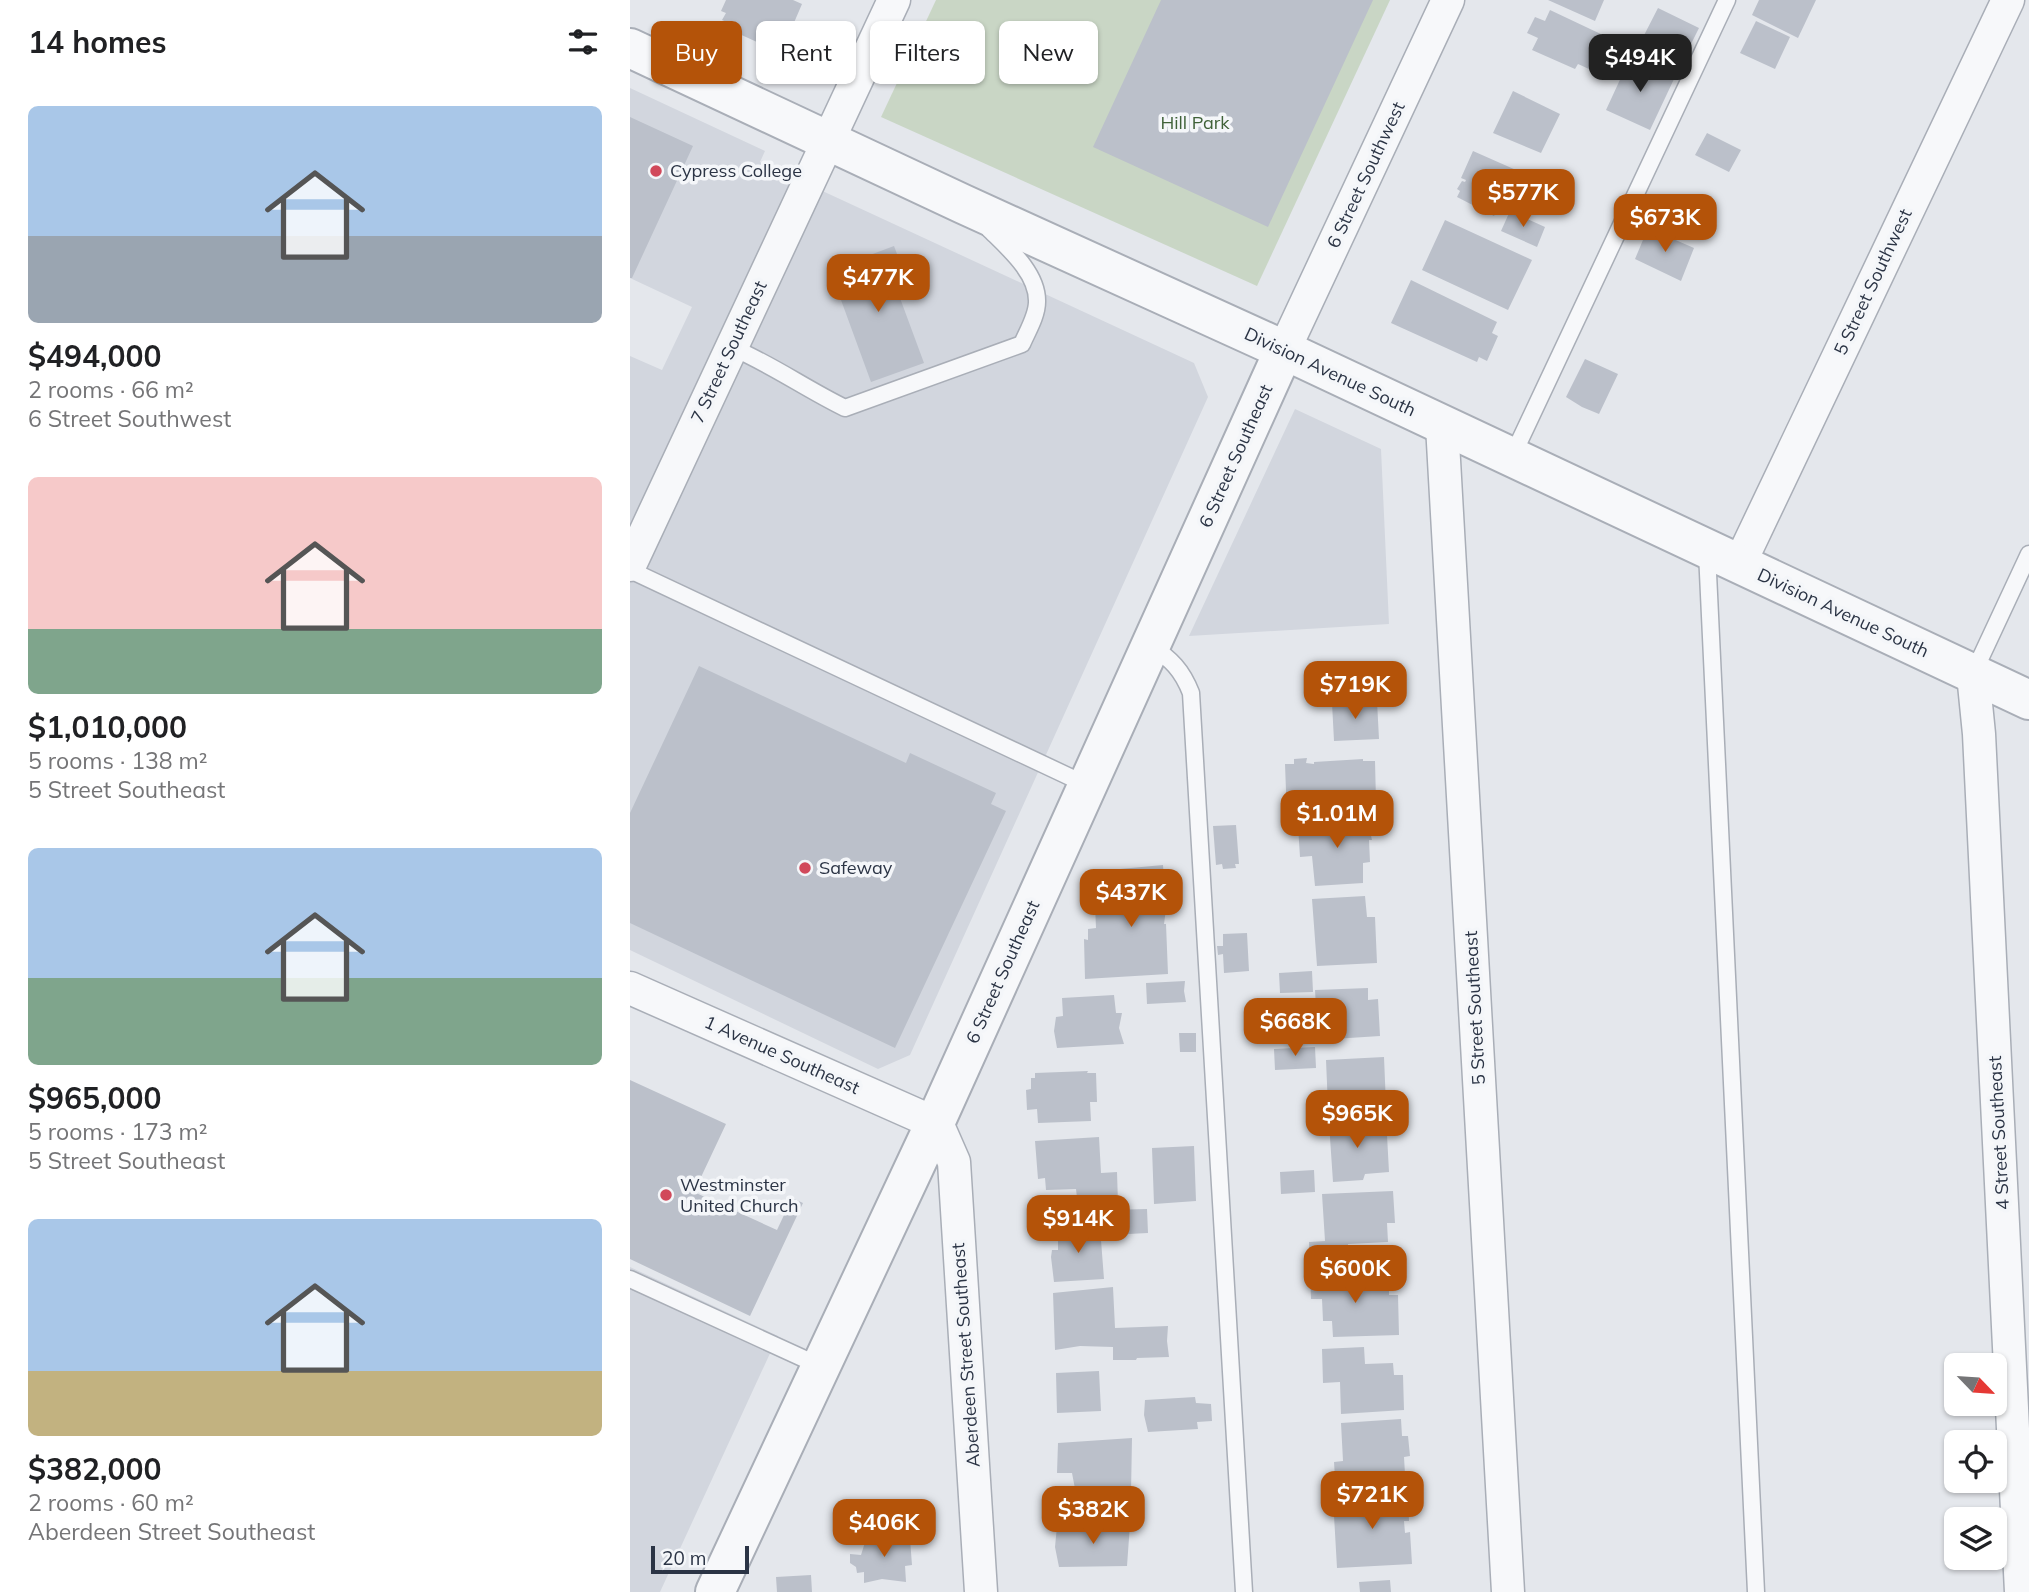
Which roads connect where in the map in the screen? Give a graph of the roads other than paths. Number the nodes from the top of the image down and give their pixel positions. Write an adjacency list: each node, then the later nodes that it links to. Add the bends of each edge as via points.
1 (894, 0): 6 (street, 7 Street Southeast)
2 (1448, 0): 9 (street, 6 Street Southwest)
3 (1727, 0): 11 (lane)
4 (2008, 0): 13 (street, 5 Street Southwest)
5 (630, 48): 6 (street, Division Avenue South)
6 (828, 140): 7 (street, Division Avenue South); 8 (street, 7 Street Southeast)
7 (963, 204): 8 (lane, via 1016,256 1034,285 1038,301 1022,344 845,408); 9 (street, Division Avenue South)
8 (731, 347): 14 (street, 7 Street Southeast)
9 (1284, 350): 10 (street, Division Avenue South); 15 (street, 6 Street Southeast)
10 (1442, 425): 11 (street, Division Avenue South); 26 (street, 5 Street Southeast)
11 (1513, 457): 13 (street, Division Avenue South)
12 (2029, 554): 16 (lane)
13 (1723, 557): 16 (street, Division Avenue South); 27 (lane)
14 (630, 568): 18 (lane)
15 (1151, 646): 18 (street, 6 Street Southeast); 25 (lane, via 1176,664 1191,693)
16 (1973, 674): 17 (street, Division Avenue South); 28 (street, 4 Street Southeast)
17 (2029, 700)
18 (1087, 785): 20 (street, 6 Street Southeast)
19 (630, 988): 20 (street, 1 Avenue Southeast)
20 (935, 1123): 22 (street, 6 Street Southeast); 24 (street, Aberdeen Street Southeast, via 954,1162)
21 (630, 1279): 22 (lane)
22 (820, 1366): 23 (street, 6 Street Southeast)
23 (715, 1592)
24 (981, 1592)
25 (1244, 1592)
26 (1508, 1592)
27 (1756, 1592)
28 (2021, 1592)

